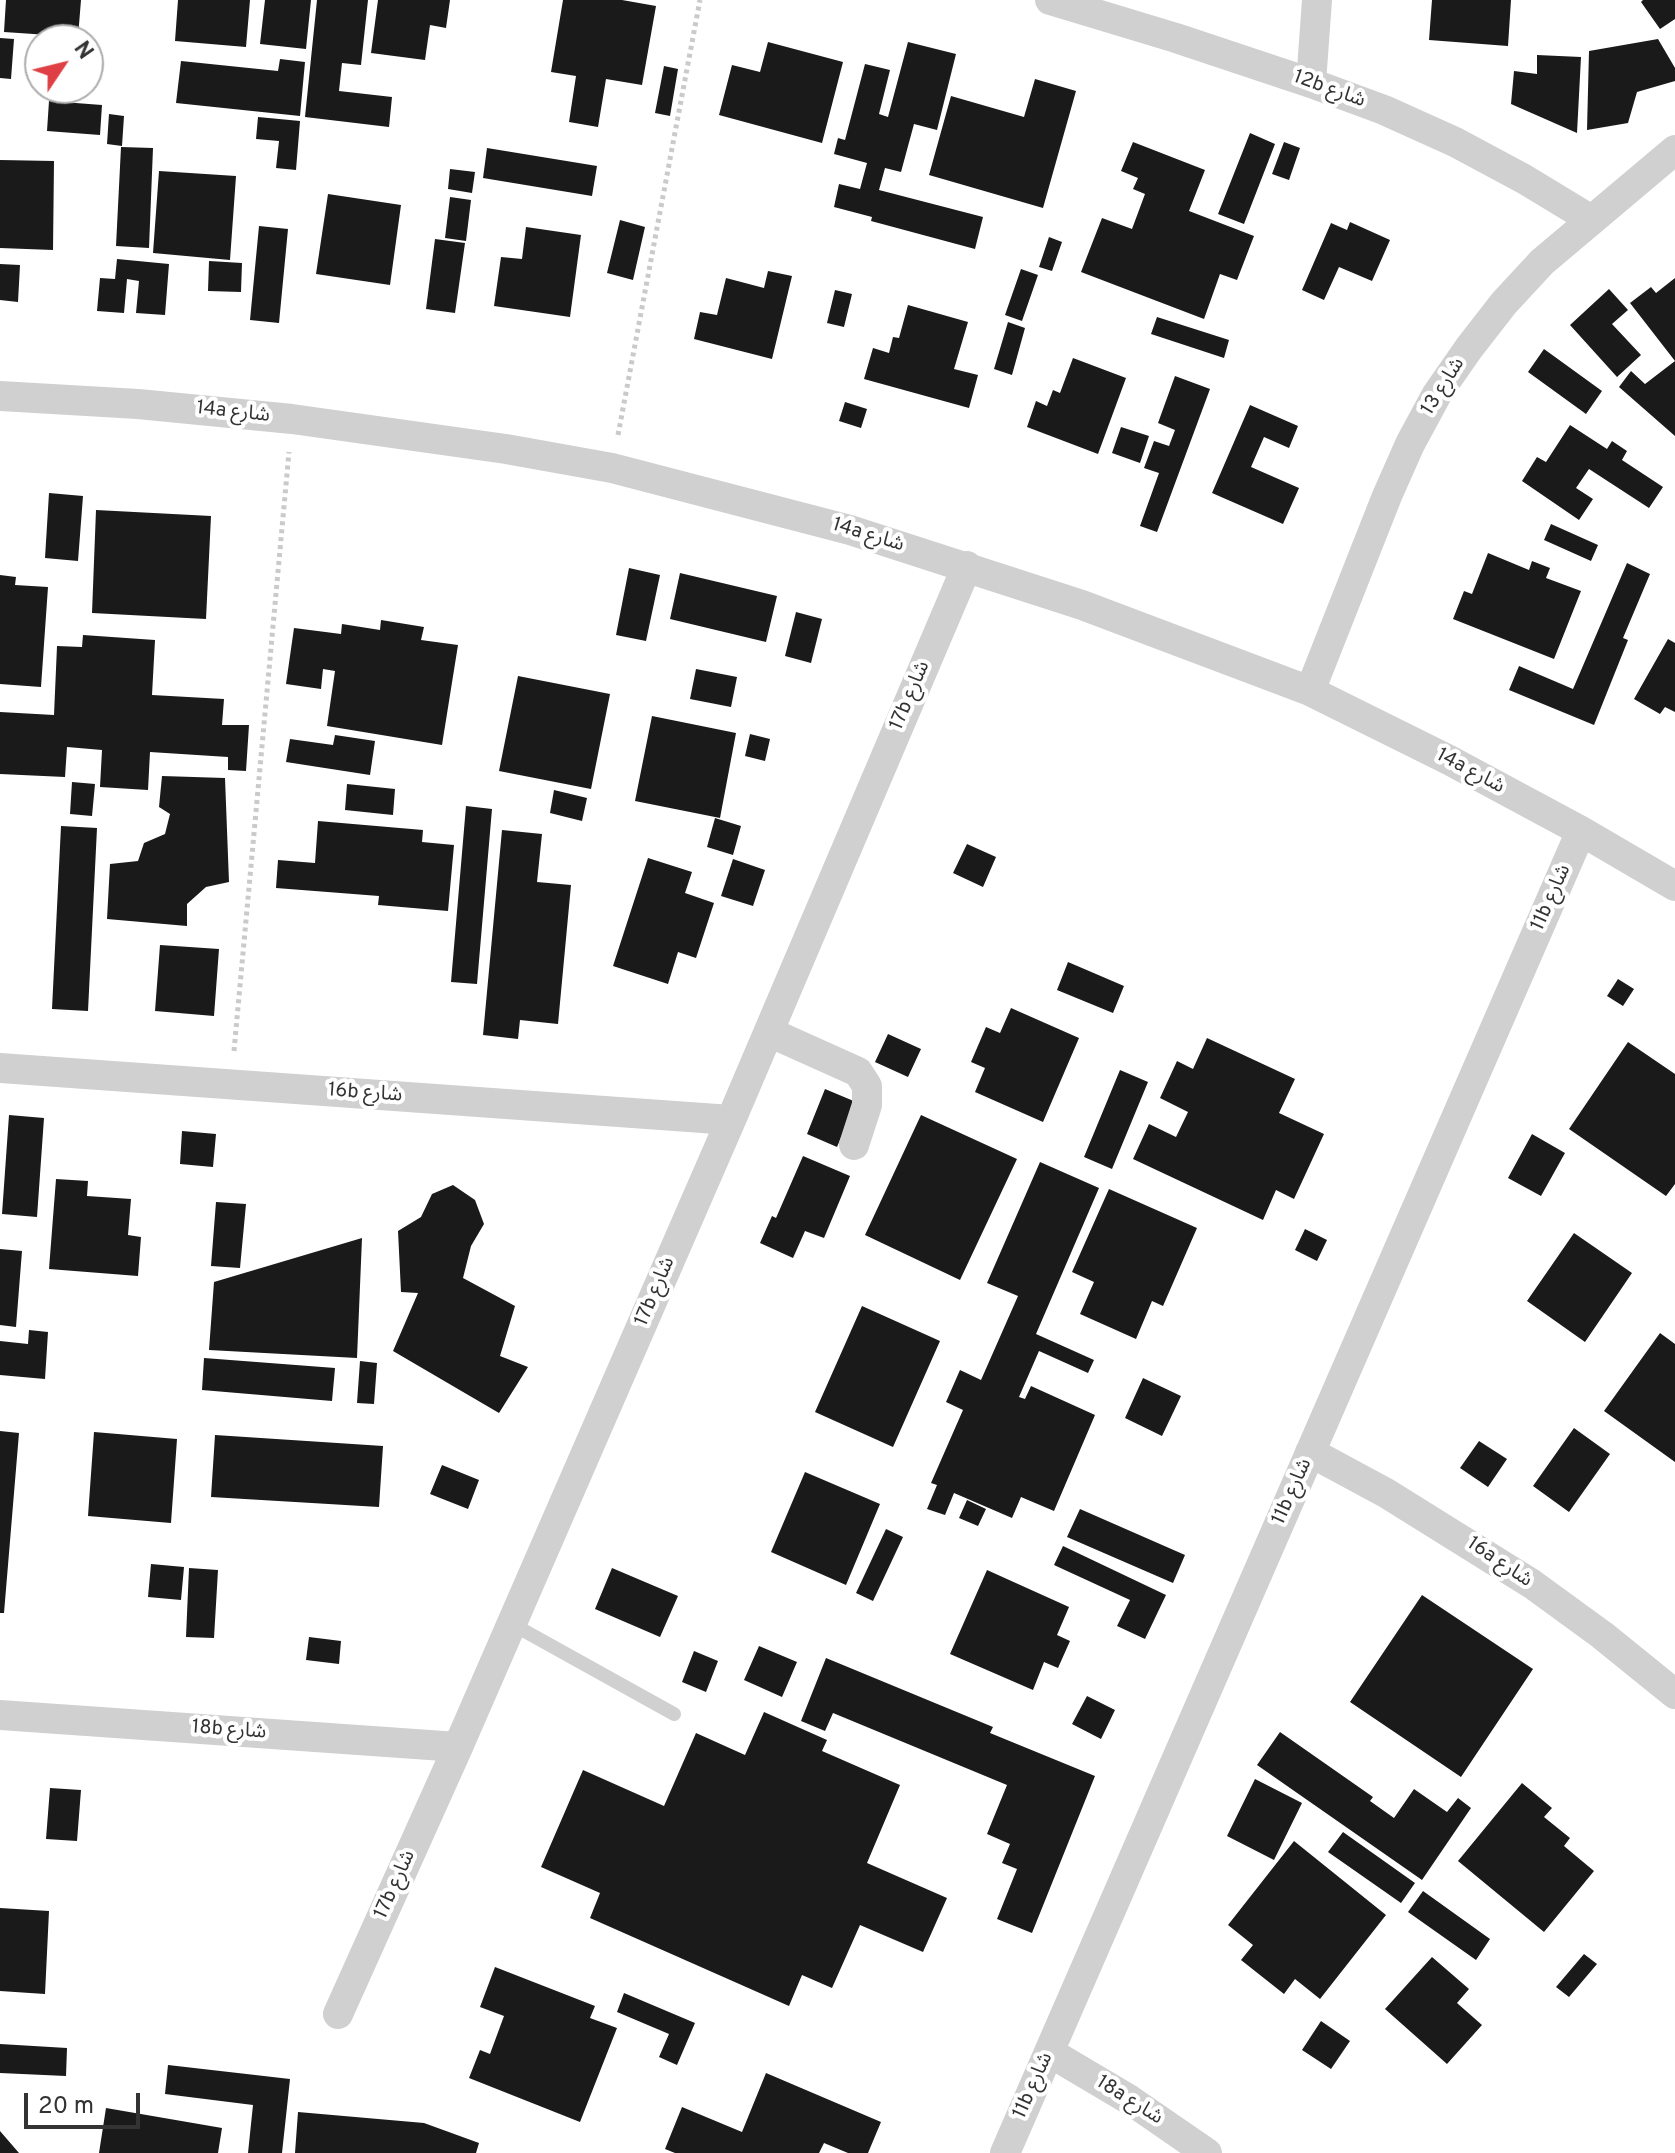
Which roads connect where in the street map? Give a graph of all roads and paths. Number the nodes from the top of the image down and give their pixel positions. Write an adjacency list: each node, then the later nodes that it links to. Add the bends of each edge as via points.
1 (700, 0): 9 (path)
2 (1050, 0): 4 (street, 12b شارع)
3 (1317, 0): 4 (street)
4 (1311, 83): 6 (street, 12b شارع, via 1455,142)
5 (1675, 150): 6 (street, شارع 13)
6 (1590, 219): 11 (street, شارع 13, via 1504,303 1437,394 1387,496)
7 (0, 396): 8 (street, 14a شارع)
8 (292, 419): 9 (street, 14a شارع); 16 (path)
9 (612, 468): 10 (street, 14a شارع)
10 (967, 566): 11 (street, 14a شارع); 14 (street, 17b شارع)
11 (1310, 691): 12 (street, 14a شارع)
12 (1581, 831): 13 (street, 14a شارع); 19 (street, 11b شارع)
13 (1675, 886)
14 (769, 1032): 17 (street, 17b شارع); 18 (street, via 858,1072 867,1086 867,1105)
15 (0, 1068): 16 (street, 16b شارع)
16 (230, 1084): 17 (street, 16b شارع)
17 (731, 1120): 20 (street, 17b شارع)
18 (854, 1145)
19 (1310, 1452): 21 (street, 16a شارع, via 1532,1584); 26 (street, 11b شارع)
20 (512, 1624): 22 (lane); 24 (street, 17b شارع)
21 (1675, 1694)
22 (674, 1714)
23 (0, 1715): 24 (street, 18b شارع)
24 (458, 1747): 25 (street, 17b شارع)
25 (338, 2014)
26 (1049, 2052): 27 (street, 11b شارع); 28 (street, 18a شارع)
27 (1005, 2153)
28 (1207, 2153)

